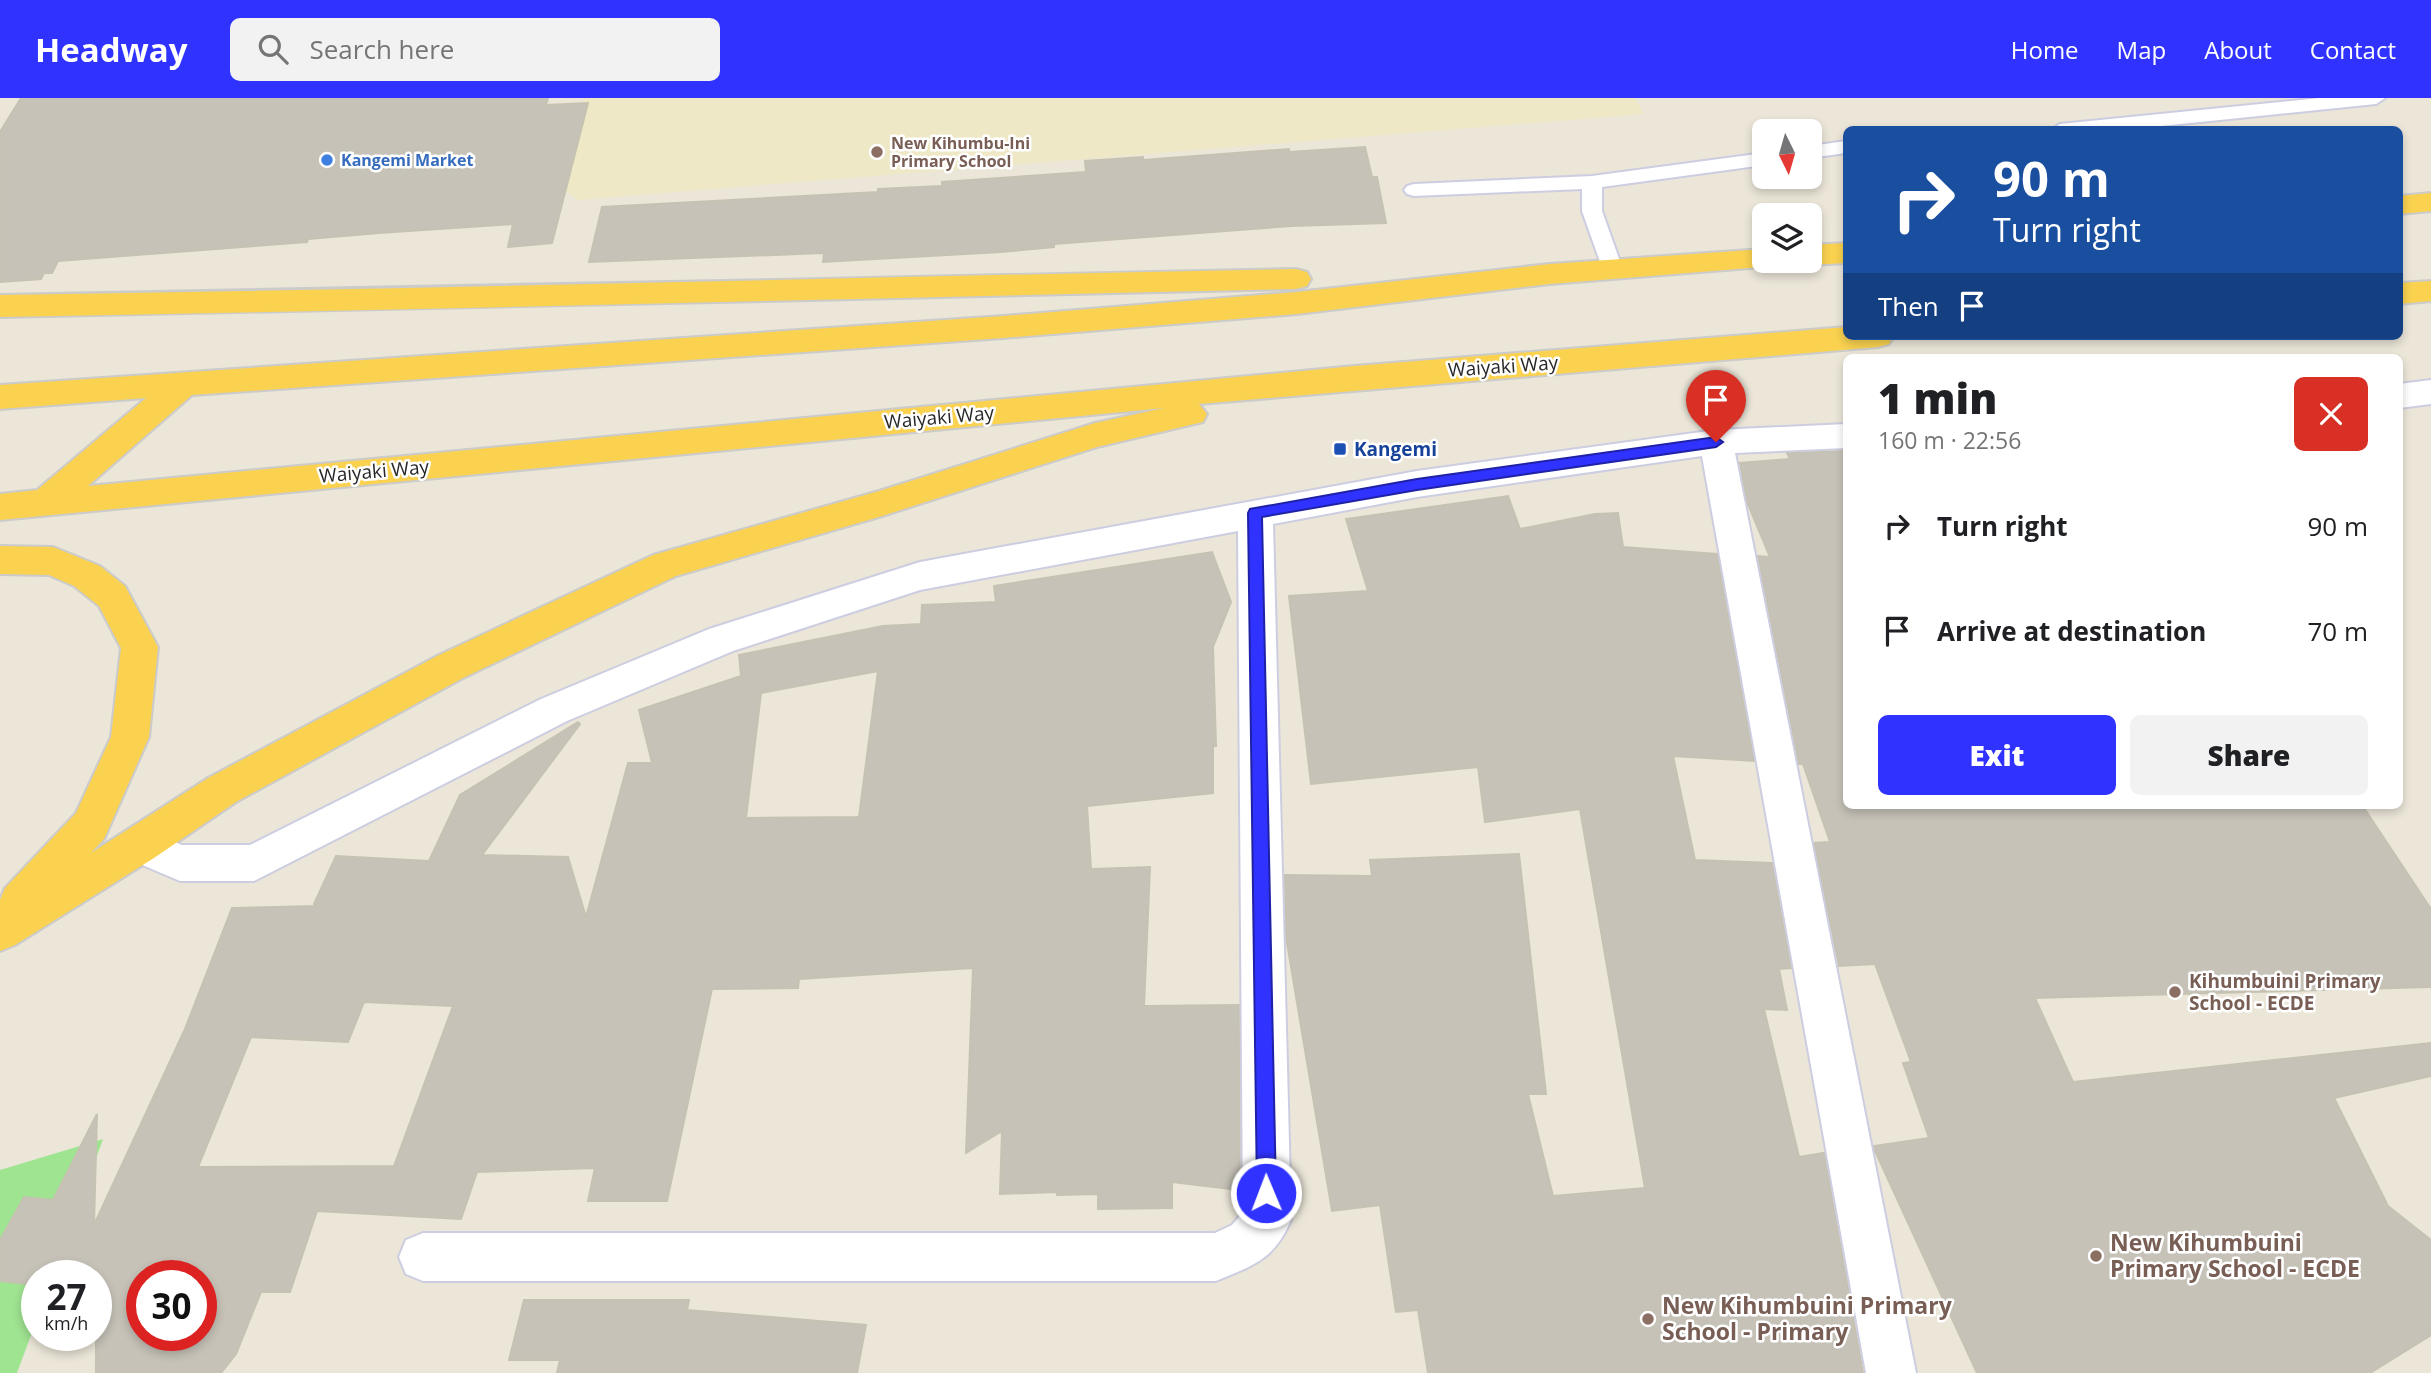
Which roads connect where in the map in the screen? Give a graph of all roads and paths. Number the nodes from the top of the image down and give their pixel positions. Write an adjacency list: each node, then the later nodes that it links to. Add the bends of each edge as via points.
1 (2376, 98): 2 (lane)
2 (2312, 100): 3 (lane)
3 (2107, 126)
4 (1843, 147): 5 (lane)
5 (1822, 150)
6 (1752, 161): 7 (lane)
7 (1592, 182): 8 (lane); 14 (lane, via 1592,211)
8 (1414, 190)
9 (2431, 202): 10 (highway)
10 (2403, 205)
11 (1843, 253): 12 (highway)
12 (1822, 255)
13 (1752, 260): 14 (highway)
14 (1613, 270): 15 (highway)
15 (1550, 274): 18 (highway); 21 (highway, via 1297,303 1017,326)
16 (2431, 291): 17 (highway)
17 (2403, 294)
18 (0, 306)
19 (1843, 339): 20 (highway, Waiyaki Way)
20 (1354, 378): 27 (highway, Waiyaki Way); 31 (highway, via 1096,435 666,565 450,667 222,790)
21 (184, 384): 24 (highway); 27 (highway)
22 (2431, 392): 23 (street)
23 (2403, 396)
24 (0, 397)
25 (1843, 436): 26 (street)
26 (1716, 442): 29 (street, via 1417,484); 35 (street)
27 (47, 502): 28 (highway, Waiyaki Way)
28 (0, 507)
29 (1255, 513): 31 (street, via 920,576 722,640 554,709 254,863 180,863); 34 (street, via 1267,1220 1249,1242 1216,1257)
30 (0, 560): 32 (highway, via 53,561 87,576 112,596 140,647 130,737 90,826 29,895)
31 (140, 845): 33 (highway)
32 (0, 919)
33 (0, 931)
34 (423, 1257)
35 (1891, 1373)

